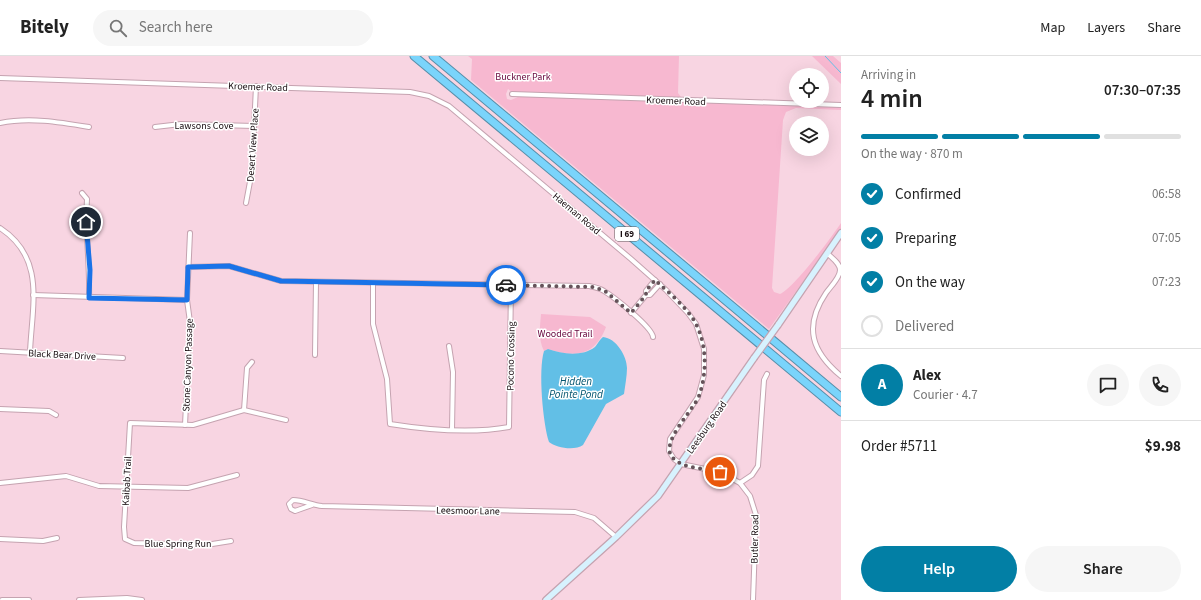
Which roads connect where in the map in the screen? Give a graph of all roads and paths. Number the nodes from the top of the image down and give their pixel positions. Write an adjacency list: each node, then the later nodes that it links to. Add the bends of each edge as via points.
1 (414, 56): 41 (highway, I 69)
2 (433, 56): 38 (highway, I 69)
3 (0, 78): 4 (street, Kroemer Road)
4 (256, 86): 8 (street, Desert View Place); 11 (street, Kroemer Road, via 418,93 449,106)
5 (512, 94): 6 (street, Kroemer Road)
6 (841, 105)
7 (0, 123): 9 (street, via 14,120 62,122)
8 (254, 126): 10 (street, Lawsons Cove, via 182,124); 13 (street, Desert View Place, via 252,171)
9 (88, 127)
10 (155, 127)
11 (498, 146): 19 (street, Haeman Road)
12 (82, 193): 26 (street, via 87,199)
13 (246, 204)
14 (0, 228): 24 (street, via 18,242 29,260 33,276)
15 (841, 233): 17 (main road, Leesburg Road)
16 (190, 234): 18 (street, Stone Canyon Passage)
17 (827, 254): 37 (street, via 838,264 840,270 817,308 814,342 820,355); 46 (main road, Leesburg Road, bridge)
18 (188, 267): 20 (street, via 229,266 281,281); 27 (street, Stone Canyon Passage)
19 (655, 280): 22 (street, Haeman Road); 25 (street, via 646,291)
20 (316, 282): 21 (street); 33 (street)
21 (373, 283): 23 (street); 45 (street, via 373,324 387,379 390,424)
22 (660, 284): 25 (street, via 650,295); 46 (street, Haeman Road, via 688,312 696,324 704,349 704,375 698,397 669,444 670,455)
23 (512, 285): 28 (street, via 594,287 605,291); 45 (street, Pocono Crossing, via 509,427 493,430)
24 (33, 295): 26 (street); 32 (street)
25 (646, 295): 28 (street)
26 (89, 298): 27 (street)
27 (187, 300): 44 (street, Stone Canyon Passage, via 190,322)
28 (631, 313): 29 (street, via 650,329)
29 (653, 337)
30 (448, 346): 45 (street, via 453,372)
31 (0, 352): 32 (street, Black Bear Drive)
32 (30, 352): 34 (street, Black Bear Drive)
33 (316, 355)
34 (123, 358)
35 (252, 362): 40 (street, via 247,368)
36 (767, 374): 49 (street, via 764,380 758,466 752,475)
37 (841, 376)
38 (841, 397)
39 (0, 409): 42 (street, via 49,411)
40 (244, 410): 43 (street); 44 (street)
41 (841, 412)
42 (56, 415)
43 (286, 420)
44 (185, 425): 50 (street, Kaibab Trail, via 130,423)
45 (452, 429)
46 (682, 464): 49 (street, Butler Road, via 720,472); 52 (main road, Leesburg Road, via 652,502)
47 (237, 474): 50 (street, via 188,488)
48 (0, 483): 50 (street, via 66,476 91,485)
49 (740, 483): 63 (street, Butler Road, via 750,496 756,515)
50 (126, 487): 55 (street, Kaibab Trail)
51 (312, 505): 51 (street, Leesmoor Lane, via 296,500 289,504 291,509 296,511); 52 (street, Leesmoor Lane, via 575,512 594,518)
52 (616, 537): 62 (main road, Leesburg Road)
53 (57, 538): 54 (street)
54 (0, 539)
55 (125, 539): 56 (street, Blue Spring Run, via 134,543 206,545)
56 (231, 541)
57 (2, 600): 58 (street)
58 (29, 600)
59 (80, 600): 60 (street)
60 (89, 600): 61 (street)
61 (142, 600)
62 (546, 600)
63 (753, 600)

